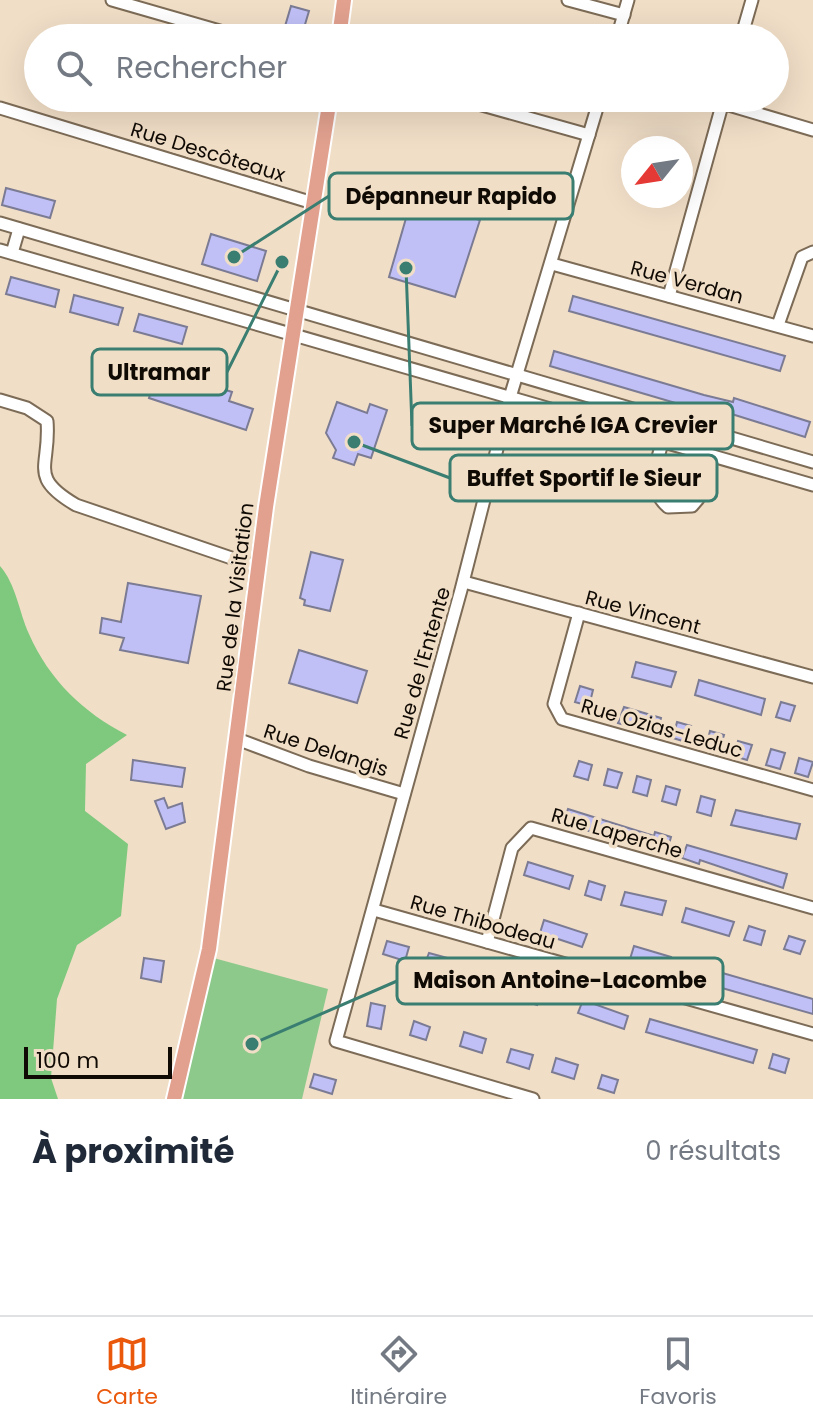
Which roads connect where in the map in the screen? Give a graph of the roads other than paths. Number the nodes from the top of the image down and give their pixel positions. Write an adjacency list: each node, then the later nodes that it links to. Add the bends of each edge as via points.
1 (112, 0): 7 (street)
2 (344, 0): 8 (main road)
3 (568, 0): 6 (street)
4 (628, 0): 6 (street)
5 (752, 0): 10 (street)
6 (624, 15): 9 (street)
7 (195, 24)
8 (341, 24)
9 (621, 24)
10 (745, 24)
11 (0, 108): 19 (street, Rue Descôteaux)
12 (328, 112): 19 (main road, Rue de la Visitation)
13 (507, 112): 18 (street)
14 (596, 112): 18 (street, Rue de l'Entente)
15 (720, 112): 26 (street)
16 (757, 112): 17 (street)
17 (813, 130)
18 (589, 135): 24 (street, Rue de l'Entente)
19 (313, 203): 28 (main road, Rue de la Visitation)
20 (0, 223): 21 (street)
21 (19, 229): 22 (street); 25 (street)
22 (6, 252): 27 (street)
23 (813, 252): 29 (street, via 802,257)
24 (552, 264): 26 (street, Rue Verdan); 32 (street, Rue de l'Entente)
25 (212, 288): 27 (street); 28 (street)
26 (669, 296): 29 (street, Rue Verdan)
27 (206, 310): 30 (street)
28 (298, 311): 30 (main road, Rue de la Visitation); 32 (street)
29 (778, 325): 31 (street, Rue Verdan)
30 (294, 336): 33 (street); 40 (main road, Rue de la Visitation)
31 (813, 336)
32 (516, 377): 33 (street, Rue de l'Entente); 35 (street)
33 (510, 398): 36 (street); 41 (street, Rue de l'Entente)
34 (0, 400): 40 (street, via 47,421 44,476 53,491 76,505)
35 (669, 421): 36 (street); 38 (street)
36 (664, 442): 37 (street); 37 (street, via 653,484 658,499 668,507 692,506 698,499)
37 (711, 456): 39 (street)
38 (813, 462)
39 (813, 485)
40 (258, 567): 44 (main road, Rue de la Visitation)
41 (464, 582): 42 (street, Rue Vincent); 46 (street, Rue de l'Entente)
42 (579, 613): 43 (street, Rue Vincent); 45 (street, Rue Ozias-Leduc, via 554,704 562,719)
43 (813, 677)
44 (237, 739): 46 (street, Rue Delangis); 51 (main road, Rue de la Visitation, via 209,949)
45 (813, 790)
46 (404, 794): 48 (street, Rue de l'Entente)
47 (813, 908): 49 (street, Rue Laperche, via 531,828 512,848)
48 (374, 910): 49 (street, Rue Thibodeau); 52 (street, Rue de l'Entente, via 336,1041)
49 (487, 942): 50 (street, Rue Thibodeau)
50 (813, 1034)
51 (174, 1099)
52 (533, 1099)

